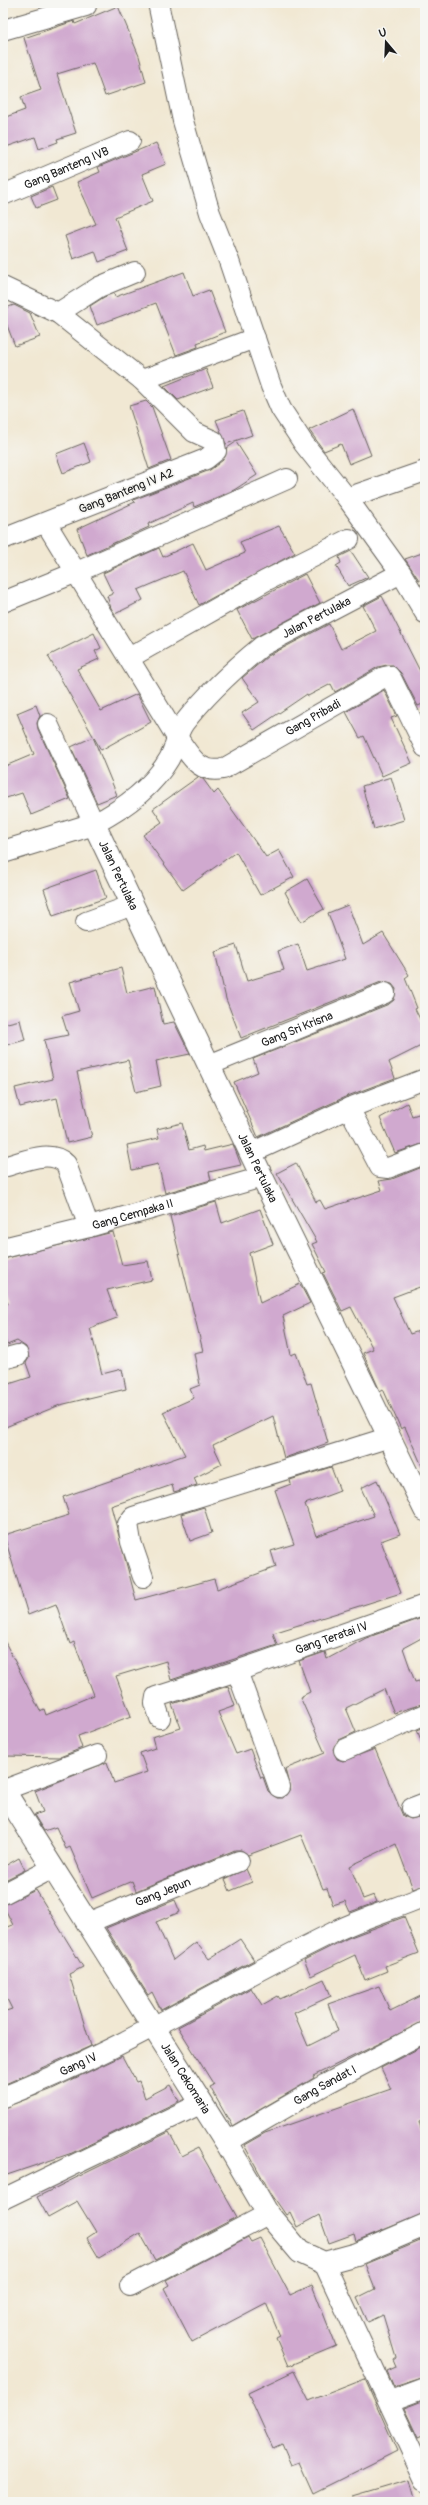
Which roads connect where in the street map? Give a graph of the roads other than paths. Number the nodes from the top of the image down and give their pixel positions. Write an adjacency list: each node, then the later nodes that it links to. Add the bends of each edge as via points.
1 (158, 3): 9 (street, via 183,121 210,213)
2 (86, 6): 3 (street)
3 (3, 30)
4 (130, 141): 5 (street, Gang Banteng IVB)
5 (3, 195)
6 (135, 272): 8 (street, via 100,287)
7 (3, 287): 8 (street)
8 (58, 313): 10 (street)
9 (255, 338): 10 (street); 13 (street, via 281,409 304,444)
10 (142, 380): 14 (street, Gang Banteng IV A2, via 194,432 214,441 216,451 212,456)
11 (425, 471): 13 (street)
12 (288, 479): 17 (street)
13 (348, 498): 18 (street)
14 (46, 523): 15 (street, Gang Banteng IV A2); 17 (street)
15 (3, 539)
16 (349, 540): 21 (street, via 258,584)
17 (77, 572): 19 (street); 21 (street)
18 (401, 573): 20 (street); 23 (street, Jalan Pertulaka, via 262,646 184,722)
19 (3, 602)
20 (425, 613)
21 (129, 658): 23 (street)
22 (48, 724): 25 (street)
23 (176, 736): 24 (street, Gang Pribadi, via 197,764 212,771 223,769 380,678 389,676); 25 (street, Jalan Pertulaka, via 170,758 155,778 127,803)
24 (425, 747)
25 (94, 824): 26 (street, Jalan Pertulaka); 27 (street, Jalan Pertulaka)
26 (3, 852)
27 (133, 905): 28 (street); 30 (street, Jalan Pertulaka)
28 (86, 922)
29 (385, 993): 30 (street, Gang Sri Krisna)
30 (210, 1065): 33 (street, Jalan Pertulaka)
31 (425, 1079): 32 (street)
32 (349, 1108): 33 (street); 34 (street, via 380,1167 388,1168)
33 (251, 1153): 36 (street, Jalan Pertulaka)
34 (425, 1154)
35 (3, 1167): 37 (street, via 44,1156 59,1157 66,1164)
36 (262, 1177): 37 (street, Gang Cempaka II); 39 (street, Jalan Pertulaka)
37 (89, 1227): 38 (street, Gang Cempaka II)
38 (3, 1248)
39 (390, 1437): 40 (street, Jalan Pertulaka); 41 (street, via 133,1517 128,1524)
40 (425, 1510)
41 (143, 1577)
42 (425, 1605): 43 (street, Gang Teratai IV)
43 (237, 1670): 45 (street, Gang Teratai IV, via 156,1697 155,1703); 48 (street)
44 (425, 1714): 46 (street)
45 (160, 1718)
46 (344, 1750)
47 (97, 1755): 49 (street)
48 (279, 1787)
49 (4, 1790): 51 (street, Jalan Cekomaria)
50 (239, 1861): 54 (street, Gang Jepun)
51 (53, 1868): 52 (street); 54 (street, Jalan Cekomaria)
52 (3, 1894)
53 (425, 1896): 55 (street, Gang IV, via 335,1932)
54 (87, 1923): 55 (street, Jalan Cekomaria)
55 (153, 2028): 57 (street, Gang IV, via 33,2086); 58 (street, Jalan Cekomaria)
56 (425, 2032): 59 (street, Gang Sandat I, via 326,2084)
57 (3, 2097)
58 (202, 2103): 59 (street, Jalan Cekomaria); 60 (street)
59 (226, 2142): 61 (street, Jalan Cekomaria)
60 (3, 2199)
61 (268, 2214): 63 (street, Jalan Cekomaria, via 300,2252); 64 (street)
62 (425, 2225): 63 (street, via 357,2254)
63 (324, 2263): 66 (street)
64 (130, 2286)
65 (425, 2388): 66 (street)
66 (390, 2401): 67 (street)
67 (425, 2480)

